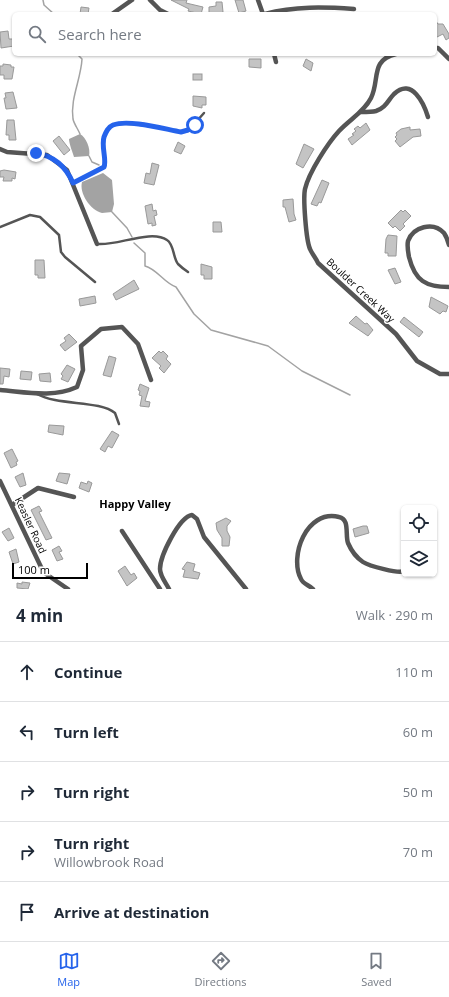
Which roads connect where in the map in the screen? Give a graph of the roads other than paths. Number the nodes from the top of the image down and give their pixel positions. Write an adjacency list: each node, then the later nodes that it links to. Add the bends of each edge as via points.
1 (132, 0): 5 (street)
2 (150, 0): 6 (street)
3 (258, 0): 7 (street)
4 (354, 9): 8 (street, via 304,7)
5 (115, 12)
6 (164, 12)
7 (263, 12)
8 (272, 12)
9 (437, 48): 12 (street)
10 (274, 56): 13 (street)
11 (388, 56): 14 (street, Boulder Creek Way, via 380,63 372,97)
12 (449, 59)
13 (276, 62)
14 (361, 112): 16 (street, via 376,111 388,103 395,93 411,90 419,96); 25 (street, Boulder Creek Way, via 338,132 313,170 305,188 310,249 318,263 396,334 417,361 440,374)
15 (204, 113): 18 (lane, via 188,130 181,132 137,125 113,125 104,136 104,167)
16 (428, 117)
17 (0, 149): 18 (street, via 49,156 66,170)
18 (73, 183): 20 (street)
19 (0, 227): 23 (lane, via 30,215 40,217 59,235 61,252 65,257)
20 (97, 244): 22 (lane, via 112,244 150,236 162,237 170,243 179,265)
21 (449, 245): 24 (street, via 444,233 437,228 426,226 412,234 408,242 412,268 421,280 433,287)
22 (188, 272)
23 (96, 282)
24 (449, 287)
25 (449, 374)
26 (151, 380): 28 (street, via 138,344 122,327 101,329 81,346 83,370 77,387 66,392)
27 (0, 390): 28 (street)
28 (37, 394): 29 (lane, via 51,399 106,408 115,413)
29 (119, 424)
30 (0, 481): 32 (street, Keasler Road)
31 (74, 497): 32 (street, via 38,488)
32 (12, 505): 35 (street, Keasler Road, via 41,567 46,574)
33 (122, 531): 36 (street)
34 (401, 572): 39 (street, via 363,562 349,544 343,519 338,516 325,517 315,520 309,526 298,554 301,579)
35 (68, 589)
36 (160, 589)
37 (168, 589): 38 (street, via 160,570 164,552 183,520 192,515 197,519 204,536)
38 (246, 589)
39 (313, 589)

